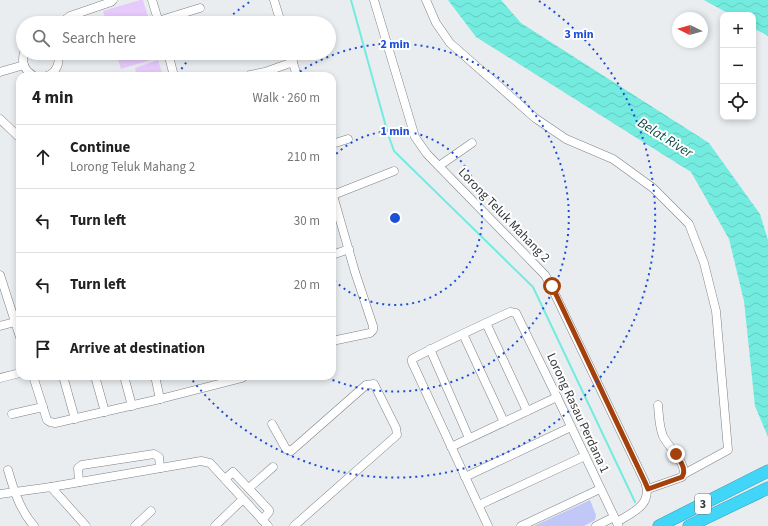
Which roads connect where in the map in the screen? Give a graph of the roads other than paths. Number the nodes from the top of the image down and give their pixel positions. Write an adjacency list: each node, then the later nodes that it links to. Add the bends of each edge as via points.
1 (113, 0): 7 (street)
2 (152, 0): 8 (street)
3 (274, 0): 10 (street)
4 (374, 0): 27 (street, Lorong Teluk Mahang 2, via 415,137)
5 (426, 0): 67 (street, via 436,23 450,43 535,118 566,139 613,159 653,188 689,224 704,263 716,311 728,450)
6 (200, 8): 9 (street)
7 (70, 16)
8 (157, 16)
9 (177, 16)
10 (279, 16)
11 (23, 60): 15 (street)
12 (59, 60): 18 (street)
13 (170, 60): 19 (street)
14 (293, 62): 20 (street); 21 (street)
15 (24, 65): 16 (street); 17 (street)
16 (0, 72)
17 (29, 72)
18 (54, 72)
19 (173, 72)
20 (264, 72)
21 (296, 72)
22 (0, 119): 23 (street)
23 (16, 134)
24 (348, 140): 25 (street)
25 (336, 143)
26 (472, 143): 27 (street)
27 (439, 166): 75 (street, Lorong Teluk Mahang 2, via 537,266 552,286)
28 (394, 171): 29 (street)
29 (336, 192)
30 (336, 206): 31 (street)
31 (349, 249): 32 (street); 38 (street, via 373,330 370,333)
32 (336, 254)
33 (1, 279): 34 (street)
34 (15, 322): 36 (street)
35 (486, 323): 37 (street); 48 (street, Lorong Rasau Perdana 1, via 510,312 516,313); 53 (street)
36 (0, 326)
37 (463, 334): 39 (street); 57 (street)
38 (336, 341)
39 (430, 349): 60 (street); 61 (street, via 412,359 412,362)
40 (16, 374): 41 (street)
41 (0, 378)
42 (34, 380): 52 (street)
43 (64, 380): 56 (street)
44 (96, 380): 54 (street)
45 (125, 380): 51 (street)
46 (155, 380): 49 (street)
47 (229, 380): 49 (street)
48 (557, 396): 53 (street); 59 (street, Lorong Rasau Perdana 1)
49 (160, 399): 51 (street)
50 (658, 405): 67 (street, via 663,436 679,459)
51 (132, 406): 54 (street)
52 (43, 407): 55 (street); 56 (street, via 50,422)
53 (527, 411): 57 (street)
54 (105, 412): 56 (street)
55 (12, 414)
56 (75, 419)
57 (504, 422): 60 (street)
58 (272, 424): 87 (street, via 286,450 292,452 366,385 374,384 396,428 397,435)
59 (571, 427): 62 (street, Lorong Rasau Perdana 1); 68 (street)
60 (469, 438): 61 (street)
61 (451, 447): 68 (street)
62 (585, 456): 73 (street, Lorong Rasau Perdana 1); 79 (street)
63 (273, 467): 72 (street)
64 (160, 468): 69 (street, via 205,461); 70 (street); 70 (street, via 159,457 154,454 82,465 78,468)
65 (8, 470): 76 (street)
66 (768, 471): 91 (highway, 3)
67 (684, 474): 75 (street)
68 (465, 477): 79 (street)
69 (224, 479): 72 (street, via 233,472); 78 (street)
70 (79, 482): 71 (street)
71 (51, 487): 76 (street); 84 (street)
72 (249, 488): 82 (street, via 270,510)
73 (600, 488): 81 (street, Lorong Rasau Perdana 1); 89 (street)
74 (768, 488): 92 (highway, 3)
75 (648, 489): 81 (street, via 644,503)
76 (14, 492): 77 (street); 83 (street, via 24,514)
77 (0, 494)
78 (243, 499): 82 (street); 86 (street)
79 (479, 505): 88 (street)
80 (151, 511): 85 (street)
81 (616, 522): 90 (street)
82 (265, 523)
83 (34, 526)
84 (86, 526)
85 (135, 526)
86 (215, 526)
87 (294, 526)
88 (488, 526)
89 (521, 526)
90 (596, 526)
91 (659, 526)
92 (688, 526)

